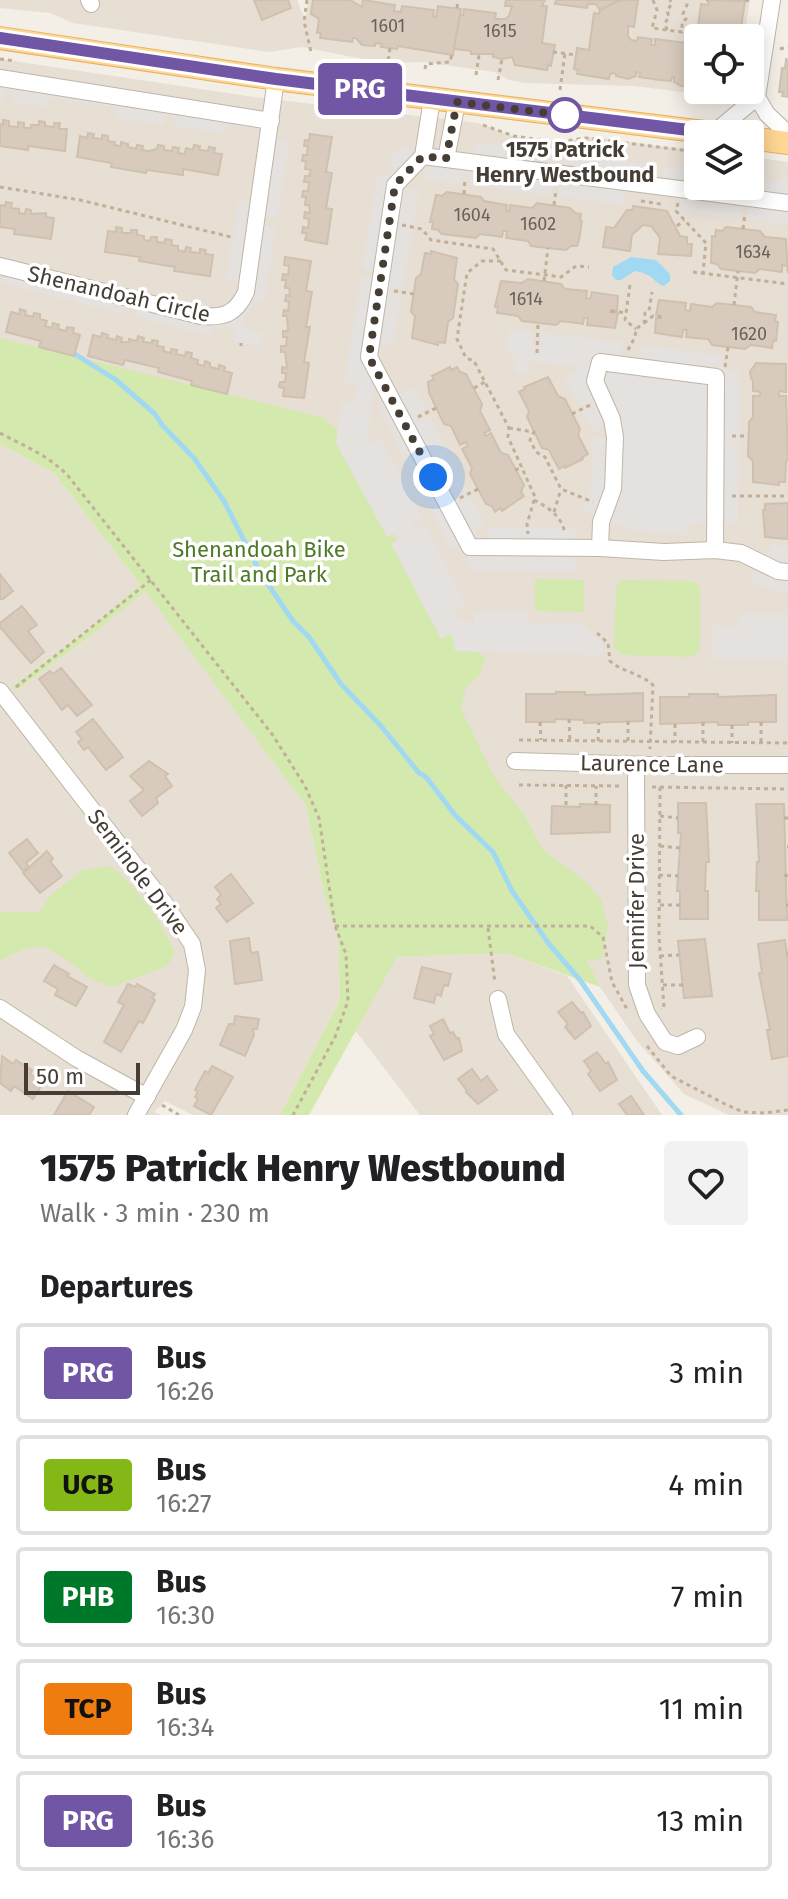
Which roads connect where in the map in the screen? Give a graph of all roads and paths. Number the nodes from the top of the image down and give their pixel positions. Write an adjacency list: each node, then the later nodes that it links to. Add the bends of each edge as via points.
1 (307, 0): 15 (path, via 304,21)
2 (458, 0): 9 (path)
3 (653, 0): 10 (path, via 657,10 652,28)
4 (670, 0): 10 (path)
5 (689, 0): 10 (path, via 682,32)
6 (745, 0): 8 (path)
7 (772, 0): 17 (street)
8 (753, 1)
9 (457, 8)
10 (667, 30)
11 (0, 38): 27 (main road)
12 (788, 47): 14 (path)
13 (390, 48): 23 (path)
14 (780, 49)
15 (311, 52)
16 (553, 52): 18 (path)
17 (764, 52)
18 (565, 53): 21 (path); 29 (path)
19 (452, 54): 24 (path, via 450,62 426,64)
20 (479, 55): 25 (path)
21 (576, 55)
22 (502, 59): 28 (path)
23 (387, 68)
24 (425, 69)
25 (476, 75)
26 (0, 78): 35 (street)
27 (276, 79): 30 (main road); 35 (street, Shenandoah Circle)
28 (498, 80)
29 (560, 90)
30 (432, 99): 31 (main road); 42 (street)
31 (457, 102): 37 (main road); 43 (street)
32 (749, 104): 34 (street)
33 (761, 104): 38 (street)
34 (732, 120)
35 (271, 121): 61 (street, Shenandoah Circle, via 246,292 229,314 201,316)
36 (476, 124): 41 (path, via 556,142 587,138)
37 (684, 130)
38 (788, 134)
39 (764, 140): 40 (main road)
40 (788, 143)
41 (684, 150)
42 (423, 156): 43 (street); 109 (street, via 395,185 369,357 470,547)
43 (446, 159): 49 (street)
44 (466, 172): 47 (path)
45 (557, 183): 50 (path)
46 (0, 187): 57 (path, via 80,200)
47 (464, 194)
48 (679, 196): 52 (path, via 676,211)
49 (788, 203)
50 (554, 205)
51 (746, 206): 55 (path)
52 (684, 220): 53 (path); 65 (path, via 706,243)
53 (677, 226)
54 (413, 227): 58 (path, via 431,240)
55 (743, 229)
56 (458, 236): 58 (path)
57 (231, 237)
58 (458, 244): 60 (path, via 493,249)
59 (548, 248): 66 (path)
60 (501, 261): 66 (path, via 506,270); 75 (path, via 482,261 467,273)
61 (0, 266)
62 (589, 267): 66 (path, via 576,266 561,277)
63 (738, 271): 67 (path)
64 (693, 272): 65 (path)
65 (703, 272): 67 (path)
66 (545, 275): 68 (path)
67 (737, 277): 69 (path); 76 (path)
68 (544, 281)
69 (788, 284)
70 (630, 285): 78 (path)
71 (390, 291): 73 (path)
72 (652, 292): 81 (path)
73 (414, 294)
74 (455, 302): 75 (path)
75 (462, 303): 87 (path, via 457,339)
76 (734, 305)
77 (611, 311): 78 (path)
78 (626, 313): 82 (path, via 625,320)
79 (661, 317): 81 (path)
80 (538, 323): 85 (path)
81 (644, 323): 82 (path)
82 (636, 329): 84 (path)
83 (728, 347): 86 (path)
84 (630, 349)
85 (537, 353)
86 (725, 370)
87 (485, 382): 88 (path); 93 (path)
88 (474, 388)
89 (592, 404): 91 (path)
90 (436, 408): 92 (path)
91 (572, 414)
92 (416, 418)
93 (509, 428): 97 (path); 100 (path, via 534,432 530,440)
94 (0, 433): 112 (path, via 59,465)
95 (739, 436): 96 (path)
96 (748, 436)
97 (523, 467): 98 (path); 105 (path)
98 (515, 470)
99 (478, 489): 103 (path)
100 (561, 489): 104 (path); 106 (path)
101 (738, 496): 102 (path)
102 (788, 496)
103 (458, 499)
104 (586, 499)
105 (534, 500): 106 (path); 107 (path)
106 (554, 512): 108 (path)
107 (527, 528)
108 (565, 528)
109 (600, 548): 110 (street); 110 (street, via 601,522 613,489 615,437 595,381 600,362 716,377)
110 (715, 550): 111 (street, via 741,553)
111 (788, 572)
112 (151, 580): 114 (path); 150 (path, via 257,714 305,786 322,831)
113 (597, 633): 123 (path, via 608,643 615,666 653,685)
114 (2, 694): 161 (street, Seminole Drive, via 192,944 197,970 193,1007)
115 (569, 719): 126 (path)
116 (628, 721): 128 (path)
117 (540, 722): 125 (path)
118 (703, 722): 130 (path)
119 (761, 722): 132 (path)
120 (599, 723): 127 (path)
121 (675, 724): 129 (path)
122 (732, 725): 131 (path)
123 (651, 737)
124 (519, 740): 125 (path)
125 (541, 740): 126 (path)
126 (570, 741): 127 (path)
127 (598, 741): 128 (path)
128 (628, 741): 129 (path)
129 (675, 742): 130 (path)
130 (703, 742): 131 (path)
131 (732, 743): 132 (path)
132 (761, 743): 133 (path)
133 (788, 743)
134 (515, 761): 135 (street, Laurence Lane)
135 (636, 765): 136 (street, Laurence Lane); 160 (street, Jennifer Drive, via 637,985 665,1042 678,1046)
136 (788, 765)
137 (566, 785): 141 (path)
138 (596, 786): 140 (path)
139 (660, 787): 142 (path)
140 (596, 805)
141 (566, 806)
142 (660, 816): 143 (path); 144 (path)
143 (678, 818)
144 (660, 846): 145 (path); 146 (path)
145 (680, 848)
146 (659, 875): 147 (path); 148 (path)
147 (678, 876)
148 (659, 905): 149 (path); 154 (path)
149 (680, 905)
150 (335, 926): 152 (path); 164 (path, via 346,954 348,1001)
151 (548, 927): 152 (path)
152 (488, 928): 157 (path)
153 (679, 955): 154 (path)
154 (660, 956): 155 (path)
155 (663, 985): 156 (path); 159 (path, via 664,1008)
156 (683, 985)
157 (498, 999): 165 (street, via 506,1034)
158 (0, 1008): 161 (street)
159 (656, 1010)
160 (697, 1037)
161 (147, 1097): 162 (street, Seminole Drive); 163 (path)
162 (136, 1115)
163 (179, 1115)
164 (293, 1115)
165 (564, 1115)

